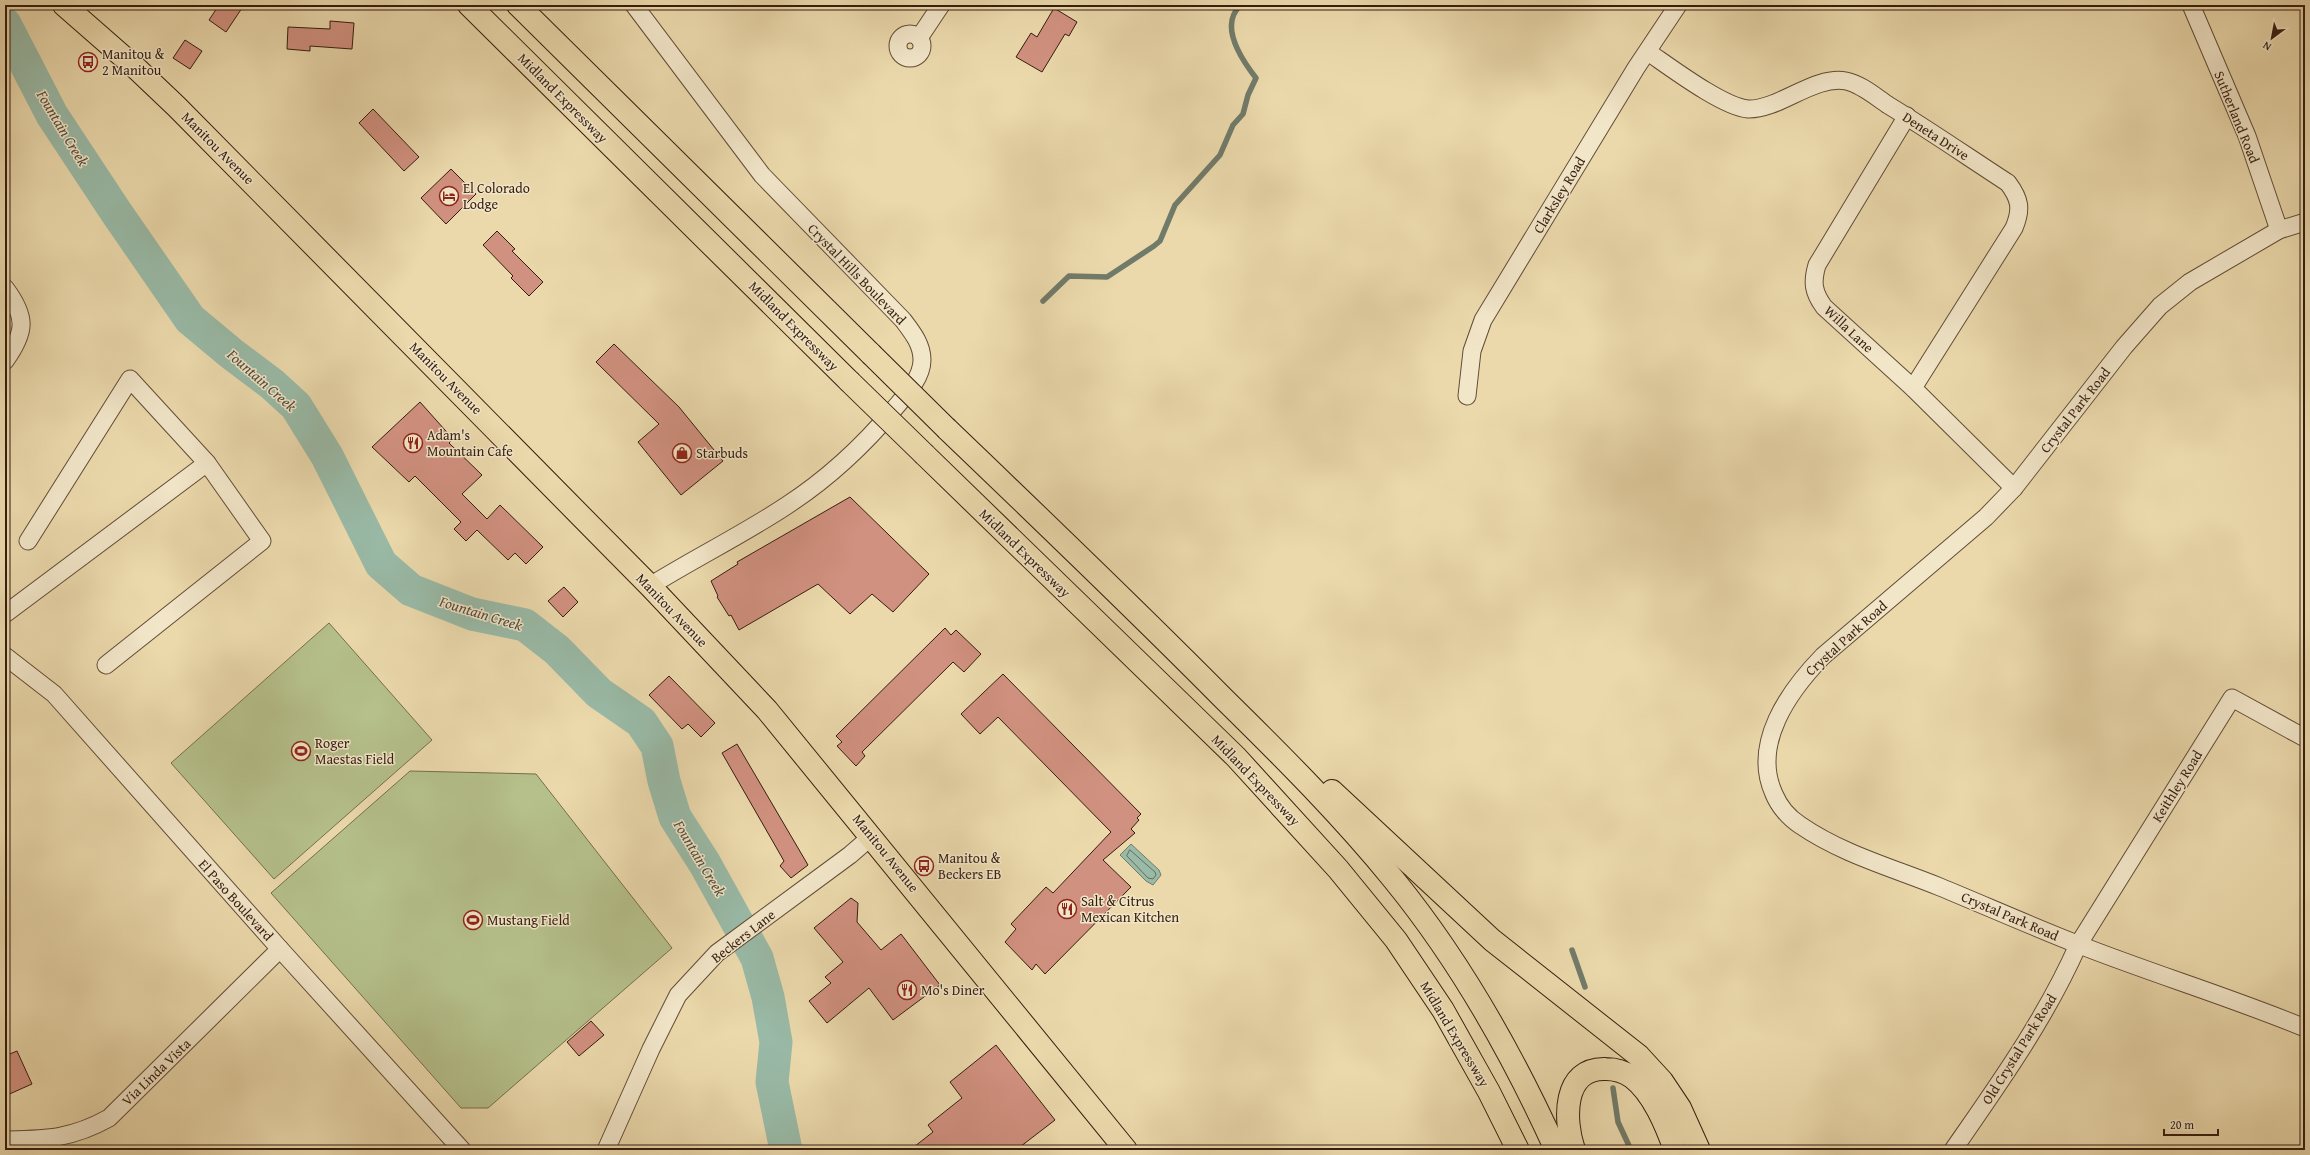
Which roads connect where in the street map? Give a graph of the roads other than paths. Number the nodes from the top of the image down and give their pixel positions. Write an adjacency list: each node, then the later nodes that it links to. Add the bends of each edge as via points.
1 (64, 5): 20 (main road, Manitou Avenue, via 177,107)
2 (469, 5): 34 (main road, Midland Expressway, bridge, via 849,381 1236,757 1338,869 1396,940 1443,1010)
3 (518, 5): 22 (main road, bridge, via 947,429)
4 (634, 5): 20 (street, Crystal Hills Boulevard, via 762,175 903,320 920,346 922,361 918,376 900,403 836,468 787,506)
5 (941, 5): 8 (street)
6 (1678, 5): 9 (street, Clarksley Road)
7 (2191, 5): 12 (street, Sutherland Road, via 2247,136)
8 (919, 38)
9 (1648, 52): 10 (street, Deneta Drive, via 1738,107 1749,109 1762,106 1832,81 1846,81 1857,85); 16 (street, Clarksley Road, via 1483,320 1472,351)
10 (1907, 116): 15 (street, Willa Lane, via 1817,265 1813,286 1824,307); 15 (street, Deneta Drive, via 2008,183 2017,194 2020,205 2014,228)
11 (2305, 222): 12 (street, Crystal Park Road)
12 (2279, 230): 18 (street, Crystal Park Road, via 2190,282 2160,306 2124,347)
13 (5, 288): 14 (street, via 13,299 22,322 20,339)
14 (5, 361)
15 (1913, 388): 18 (street, Willa Lane)
16 (1466, 396)
17 (207, 463): 19 (street, via 130,379); 21 (street); 24 (street, via 262,541)
18 (2014, 488): 27 (street, Crystal Park Road, via 1986,517 1807,672 1778,717 1769,738 1766,761 1774,794 1784,811 1816,835 1843,849)
19 (28, 541)
20 (650, 586): 26 (main road, Manitou Avenue, via 767,710)
21 (5, 614)
22 (1163, 637): 35 (main road, via 1325,801 1398,885 1428,925 1479,1003 1528,1092); 38 (main road, via 1487,935 1640,1056 1662,1081 1680,1108)
23 (5, 656): 28 (street, El Paso Boulevard, via 54,694)
24 (106, 665)
25 (2305, 738): 27 (street, Keithley Road, via 2232,698)
26 (872, 836): 32 (street, Beckers Lane, via 717,953 678,995); 33 (main road, Manitou Avenue)
27 (2078, 945): 29 (street, Crystal Park Road, via 2242,1002); 39 (street, Old Crystal Park Road, via 2067,971 2004,1076)
28 (280, 949): 30 (street, Via Linda Vista, via 109,1118 86,1130 66,1136); 31 (street, El Paso Boulevard)
29 (2305, 1028)
30 (5, 1140)
31 (462, 1150)
32 (606, 1150)
33 (1126, 1150)
34 (1518, 1150)
35 (1556, 1150)
36 (1574, 1150): 37 (main road, via 1569,1121 1570,1095 1577,1080 1601,1068 1622,1071 1641,1086 1661,1117)
37 (1675, 1150)
38 (1699, 1150)
39 (1953, 1150)

